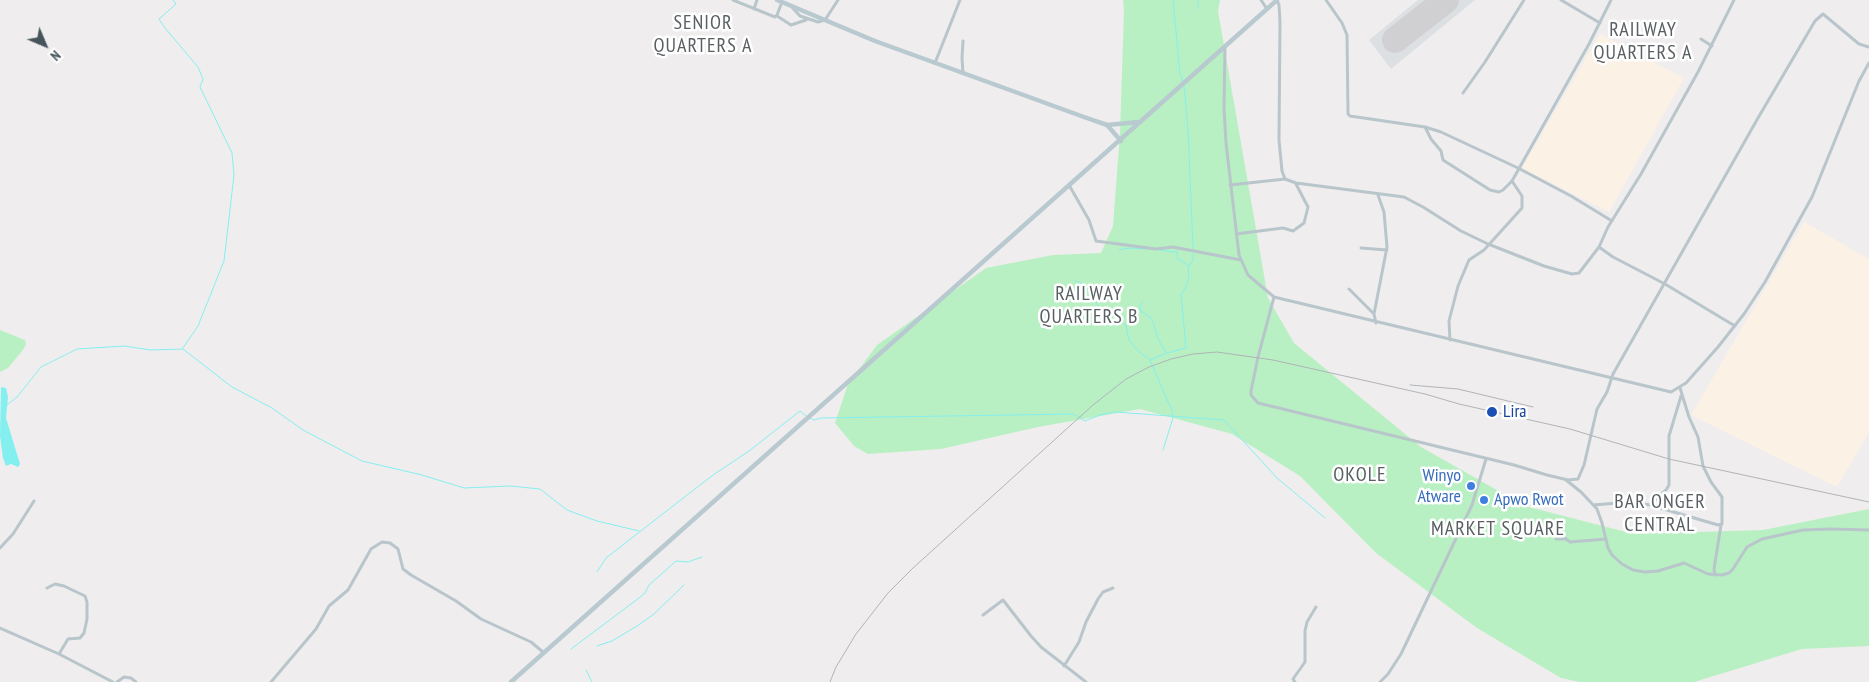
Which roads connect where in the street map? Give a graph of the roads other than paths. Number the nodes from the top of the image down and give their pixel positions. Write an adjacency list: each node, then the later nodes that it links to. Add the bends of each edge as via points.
1 (733, 0): 14 (street)
2 (757, 0): 14 (street)
3 (838, 0): 18 (street)
4 (960, 0): 25 (street)
5 (1261, 0): 15 (street)
6 (1277, 0): 15 (main road); 34 (street, via 1279,140)
7 (1326, 0): 31 (street, via 1347,35 1348,114)
8 (1524, 0): 28 (street)
9 (1561, 0): 19 (street)
10 (1611, 0): 19 (street)
11 (1734, 0): 23 (street)
12 (779, 1): 13 (main road); 16 (street)
13 (791, 6): 17 (street); 18 (main road)
14 (754, 9): 16 (street)
15 (1266, 9): 22 (main road)
16 (777, 16): 17 (street, via 790,25)
17 (806, 20): 18 (street)
18 (825, 20): 25 (main road)
19 (1600, 23): 33 (street)
20 (1701, 39): 23 (street)
21 (964, 41): 27 (street)
22 (1225, 46): 29 (main road); 38 (street, via 1224,109)
23 (1712, 46): 40 (street, via 1642,174)
24 (1869, 48): 47 (street, via 1859,44 1823,14 1817,18)
25 (935, 63): 27 (main road)
26 (1869, 63): 52 (street, via 1808,207 1765,282)
27 (963, 73): 30 (main road)
28 (1463, 93)
29 (1140, 122): 30 (main road); 32 (main road)
30 (1107, 124): 32 (main road)
31 (1425, 128): 33 (street, via 1441,132); 35 (street, via 1441,151 1443,160 1490,190 1499,192)
32 (1121, 140): 37 (main road)
33 (1518, 168): 35 (street); 40 (street)
34 (1284, 180): 36 (street); 38 (street)
35 (1512, 181): 42 (street, via 1522,196 1522,208)
36 (1296, 183): 39 (street); 41 (street, via 1308,207 1304,223 1293,231 1283,228)
37 (1069, 184): 46 (street, via 1089,220 1096,241 1173,248); 77 (main road)
38 (1230, 186): 41 (street)
39 (1378, 194): 42 (street, via 1410,199); 45 (street, via 1384,212)
40 (1612, 221): 43 (street)
41 (1236, 234): 46 (street)
42 (1488, 244): 43 (street, via 1572,274 1579,273); 53 (street, via 1469,260 1458,286 1448,326)
43 (1598, 247): 47 (street)
44 (1361, 248): 45 (street)
45 (1387, 250): 50 (street)
46 (1241, 260): 49 (street, via 1248,274)
47 (1664, 284): 52 (street); 54 (street)
48 (1349, 289): 50 (street)
49 (1274, 297): 51 (street); 57 (street, via 1251,391 1258,403)
50 (1374, 314): 51 (street)
51 (1376, 323): 53 (street)
52 (1735, 326): 55 (street)
53 (1450, 340): 54 (street)
54 (1612, 378): 55 (street, via 1666,391); 58 (street, via 1597,408 1580,476 1574,480)
55 (1680, 388): 56 (street)
56 (1682, 394): 61 (street, via 1668,436 1669,485); 62 (street, via 1698,437 1703,466 1722,497)
57 (1486, 459): 58 (street); 87 (street, via 1472,505 1401,654)
58 (1564, 478): 60 (street)
59 (34, 501): 68 (street)
60 (1593, 505): 61 (street, via 1631,502); 67 (street)
61 (1650, 505): 62 (street)
62 (1721, 525): 69 (street)
63 (1556, 530): 66 (street)
64 (1869, 530): 71 (street, via 1803,530 1762,539 1747,547 1729,573)
65 (1556, 539): 66 (street)
66 (1565, 539): 67 (street, via 1573,542)
67 (1606, 539): 70 (street, via 1612,555 1633,570 1658,571 1684,563)
68 (0, 548)
69 (1714, 569): 70 (street); 71 (street)
70 (1708, 574): 71 (street)
71 (1715, 575)
72 (47, 588): 78 (street, via 60,585 86,598 84,633 80,638 68,639)
73 (1113, 588): 79 (street, via 1098,599)
74 (1316, 607): 86 (street, via 1307,622 1305,662 1293,679)
75 (983, 615): 79 (street, via 1003,600 1031,636)
76 (0, 628): 78 (street)
77 (543, 652): 83 (street, via 531,642 481,619 410,575 403,569 398,549 382,542 371,549 348,590 329,606 316,630); 84 (main road)
78 (59, 654): 80 (street)
79 (1064, 666): 85 (street)
80 (113, 682)
81 (118, 682): 82 (street, via 124,678)
82 (136, 682)
83 (271, 682)
84 (511, 682)
85 (1086, 682)
86 (1295, 682)
87 (1380, 682)

